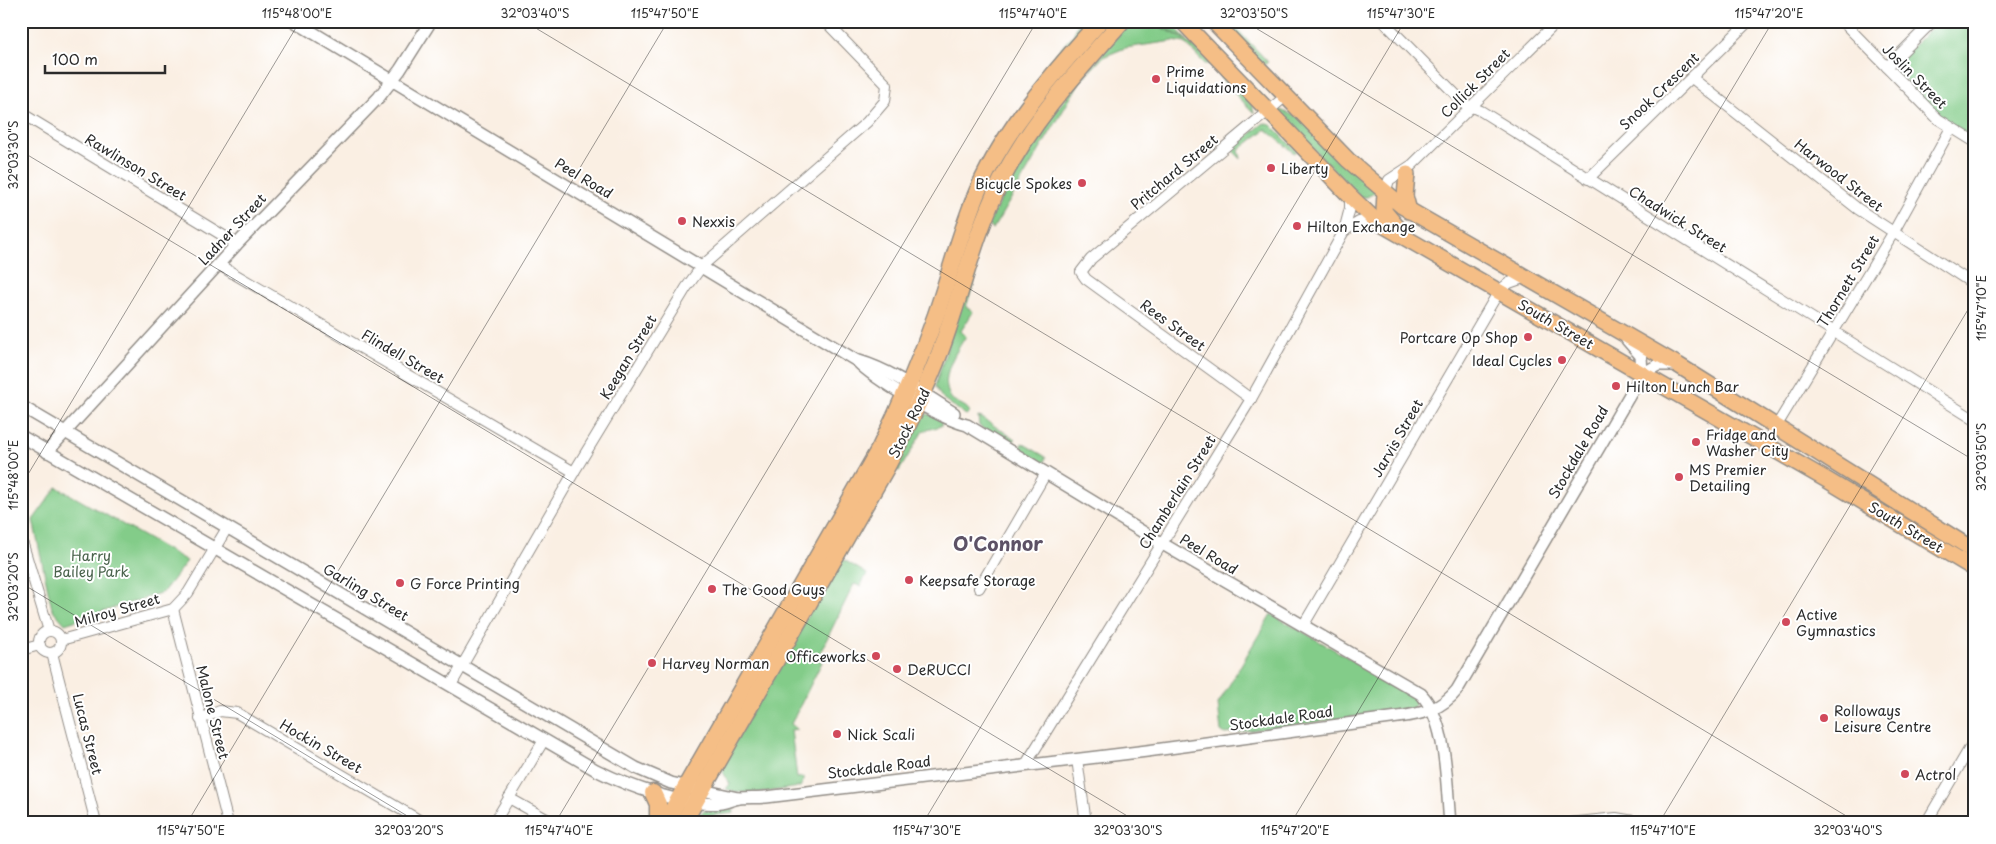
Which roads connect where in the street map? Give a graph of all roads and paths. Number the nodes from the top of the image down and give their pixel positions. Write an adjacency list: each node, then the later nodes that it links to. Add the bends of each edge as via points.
1 (294, 21): 15 (street, Peel Road)
2 (431, 21): 15 (street, Ladner Street)
3 (825, 21): 33 (street, Keegan Street, via 887,85 885,101 867,122)
4 (1100, 21): 42 (highway, Stock Road, via 1028,106 990,168 969,213)
5 (1122, 21): 42 (highway, Stock Road, via 1050,104 1014,158 984,220 943,343)
6 (1182, 21): 18 (main road, South Street)
7 (1214, 21): 16 (main road, South Street)
8 (1383, 21): 17 (street, Chadwick Street, via 1465,104)
9 (1749, 21): 14 (street, Snook Crescent)
10 (1842, 21): 13 (street, Joslin Street)
11 (1933, 21): 13 (street)
12 (1555, 22): 17 (street, Collick Street)
13 (1887, 67): 20 (street, Joslin Street)
14 (1692, 78): 23 (street, Snook Crescent); 29 (street, Harwood Street)
15 (392, 81): 31 (street, Ladner Street); 33 (street, Peel Road)
16 (1286, 96): 18 (street, Pritchard Street); 24 (main road, South Street)
17 (1472, 106): 22 (street, Collick Street); 23 (street, Chadwick Street)
18 (1268, 112): 25 (main road, South Street); 34 (street, Pritchard Street, via 1091,259)
19 (21, 113): 31 (street, Rawlinson Street)
20 (1950, 128): 21 (street, Joslin Street); 29 (street, Thornett Street)
21 (1975, 142)
22 (1410, 170): 24 (street, Collick Street); 26 (main road, via 1405,191)
23 (1588, 179): 39 (street, Chadwick Street)
24 (1385, 193): 25 (main road, via 1371,200); 26 (main road, South Street); 30 (main road, via 1384,211)
25 (1353, 199): 27 (main road, South Street); 28 (street, Chamberlain Street)
26 (1410, 211): 35 (main road, South Street)
27 (1373, 218): 28 (street); 30 (main road, South Street)
28 (1344, 231): 43 (street, Chamberlain Street)
29 (1893, 233): 36 (street, Harwood Street); 39 (street, Thornett Street)
30 (1409, 240): 37 (main road, South Street)
31 (237, 244): 32 (street, Ladner Street)
32 (219, 265): 47 (street, Ladner Street); 52 (street, Flindell Street)
33 (702, 266): 42 (street, Peel Road, via 857,361 871,365); 52 (street, Keegan Street)
34 (1081, 272): 43 (street, Rees Street, via 1086,279)
35 (1526, 277): 37 (street); 38 (main road, South Street)
36 (1975, 284)
37 (1499, 291): 41 (main road, South Street); 65 (street, Jarvis Street)
38 (1617, 330): 40 (main road, South Street); 41 (street, via 1638,352 1642,360)
39 (1834, 332): 45 (street, Chadwick Street); 46 (street, Thornett Street)
40 (1678, 365): 41 (street, via 1658,365); 46 (main road, South Street)
41 (1642, 374): 49 (main road, South Street); 73 (street, Stockdale Road, via 1456,690 1444,704)
42 (914, 394): 53 (street, Peel Road, via 960,417 967,425); 79 (highway, Stock Road); 81 (highway, Stock Road, via 882,477)
43 (1250, 399): 59 (street, Chamberlain Street)
44 (21, 406): 47 (street, Garling Street)
45 (1975, 420)
46 (1777, 427): 49 (street, Thornett Street); 51 (main road, South Street)
47 (65, 431): 50 (street, Ladner Street); 57 (street, Garling Street)
48 (21, 436): 50 (street, Garling Street)
49 (1765, 445): 54 (main road, South Street)
50 (47, 452): 60 (street, Garling Street)
51 (1836, 463): 54 (main road); 55 (main road, South Street)
52 (574, 472): 71 (street, Keegan Street)
53 (1046, 473): 59 (street, Peel Road); 63 (street)
54 (1827, 480): 56 (main road, South Street)
55 (1886, 494): 56 (main road); 61 (main road, South Street)
56 (1897, 522): 62 (main road, South Street)
57 (227, 528): 60 (street, Milroy Street); 71 (street, Garling Street)
58 (21, 538): 66 (street)
59 (1162, 543): 65 (street, Peel Road); 78 (street, Chamberlain Street)
60 (215, 548): 64 (street, Milroy Street, via 188,593); 72 (street, Garling Street)
61 (1975, 551)
62 (1975, 570)
63 (979, 588)
64 (173, 609): 67 (street, Milroy Street); 74 (street, Malone Street)
65 (1303, 626): 73 (street, Peel Road, via 1421,694)
66 (49, 631): 67 (street, via 55,632); 68 (street, via 41,636)
67 (61, 640): 70 (street, via 59,648)
68 (40, 645): 69 (street); 70 (street)
69 (21, 650)
70 (52, 653): 83 (street, Lucas Street)
71 (462, 667): 72 (street, Keegan Street); 79 (street, Garling Street)
72 (451, 685): 76 (street, Garling Street)
73 (1432, 710): 77 (street, Stockdale Road); 92 (street, via 1441,740)
74 (200, 719): 84 (street, Malone Street); 85 (street, Hockin Street, via 220,711 237,713)
75 (1975, 739): 95 (street)
76 (544, 740): 80 (street, Garling Street, via 609,777); 82 (street)
77 (1077, 759): 78 (street, Stockdale Road); 91 (street)
78 (1026, 764): 81 (street, Stockdale Road, via 738,798 720,803)
79 (682, 792): 80 (street, Garling Street); 81 (street, Garling Street); 89 (highway, Stock Road)
80 (653, 793): 88 (highway, via 658,804)
81 (698, 795): 90 (highway, Stock Road)
82 (509, 798): 86 (street); 87 (street)
83 (96, 823)
84 (228, 823)
85 (424, 823)
86 (494, 823)
87 (558, 823)
88 (658, 823)
89 (665, 823)
90 (683, 823)
91 (1086, 823)
92 (1450, 823)
93 (1569, 823): 94 (street, via 1616,818)
94 (1645, 823)
95 (1926, 823)

